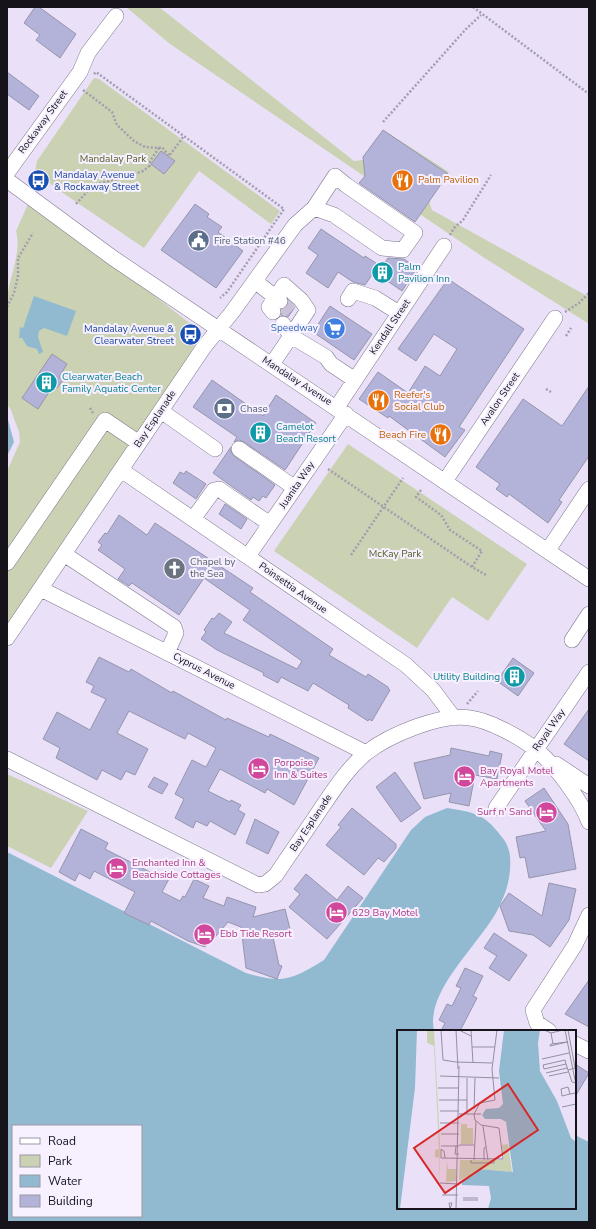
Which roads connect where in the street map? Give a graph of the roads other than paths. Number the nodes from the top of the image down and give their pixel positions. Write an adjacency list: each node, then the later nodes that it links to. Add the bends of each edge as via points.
1 (116, 16): 2 (street, Rockaway Street, via 88,53 86,74)
2 (7, 173)
3 (7, 180): 11 (street, Mandalay Avenue, via 113,258)
4 (314, 208): 4 (street, Bay Esplanade, via 335,176 415,233 403,250 382,248 334,215); 6 (street, Bay Esplanade, via 295,225)
5 (444, 246): 8 (street, Kendall Street)
6 (255, 281): 10 (street, via 276,303 284,285 301,300 308,310); 11 (street, Bay Esplanade)
7 (348, 299): 8 (street, via 353,291 375,298)
8 (399, 313): 13 (street, Kendall Street)
9 (555, 318): 20 (street, Avalon Street)
10 (291, 324): 12 (street); 13 (street, via 331,364)
11 (218, 328): 12 (street, Mandalay Avenue); 15 (street, Bay Esplanade)
12 (272, 364): 14 (street, Mandalay Avenue)
13 (355, 380): 14 (street, Kendall Street)
14 (341, 410): 20 (street, Mandalay Avenue); 21 (street, Juanita Way)
15 (161, 411): 16 (street, Bay Esplanade); 17 (street)
16 (139, 443): 19 (street, Bay Esplanade); 28 (street, via 105,420)
17 (216, 448)
18 (239, 449): 21 (street)
19 (121, 470): 23 (street, Poinsettia Avenue); 26 (street, Bay Esplanade)
20 (445, 481): 25 (street, Mandalay Avenue)
21 (295, 488): 24 (street, Juanita Way)
22 (589, 489): 25 (street)
23 (193, 520): 24 (street, via 214,490 219,489); 27 (street, Poinsettia Avenue)
24 (270, 524): 27 (street, Juanita Way)
25 (548, 550): 29 (street, Mandalay Avenue)
26 (64, 554): 30 (street, Bay Esplanade); 34 (street, via 174,627 176,633)
27 (248, 556): 36 (street, Poinsettia Avenue, via 406,665 433,690)
28 (7, 563)
29 (589, 579)
30 (41, 589): 32 (street, Bay Esplanade); 34 (street, Cyprus Avenue)
31 (589, 614): 33 (street)
32 (7, 638)
33 (572, 640)
34 (168, 653): 38 (street, Cyprus Avenue)
35 (587, 680): 37 (street, Royal Way)
36 (454, 718): 37 (street, Bay Esplanade, via 470,718 491,723); 38 (street, Bay Esplanade, via 432,722 411,730)
37 (536, 750): 40 (street); 41 (street, Royal Way); 42 (street, Bay Esplanade, via 583,806)
38 (366, 753): 39 (street, Bay Esplanade, via 338,785 276,875 264,884 258,885)
39 (7, 759)
40 (589, 786)
41 (496, 808)
42 (589, 822)
43 (589, 915): 44 (street, via 575,945 533,1010 537,1023)
44 (548, 1030)

